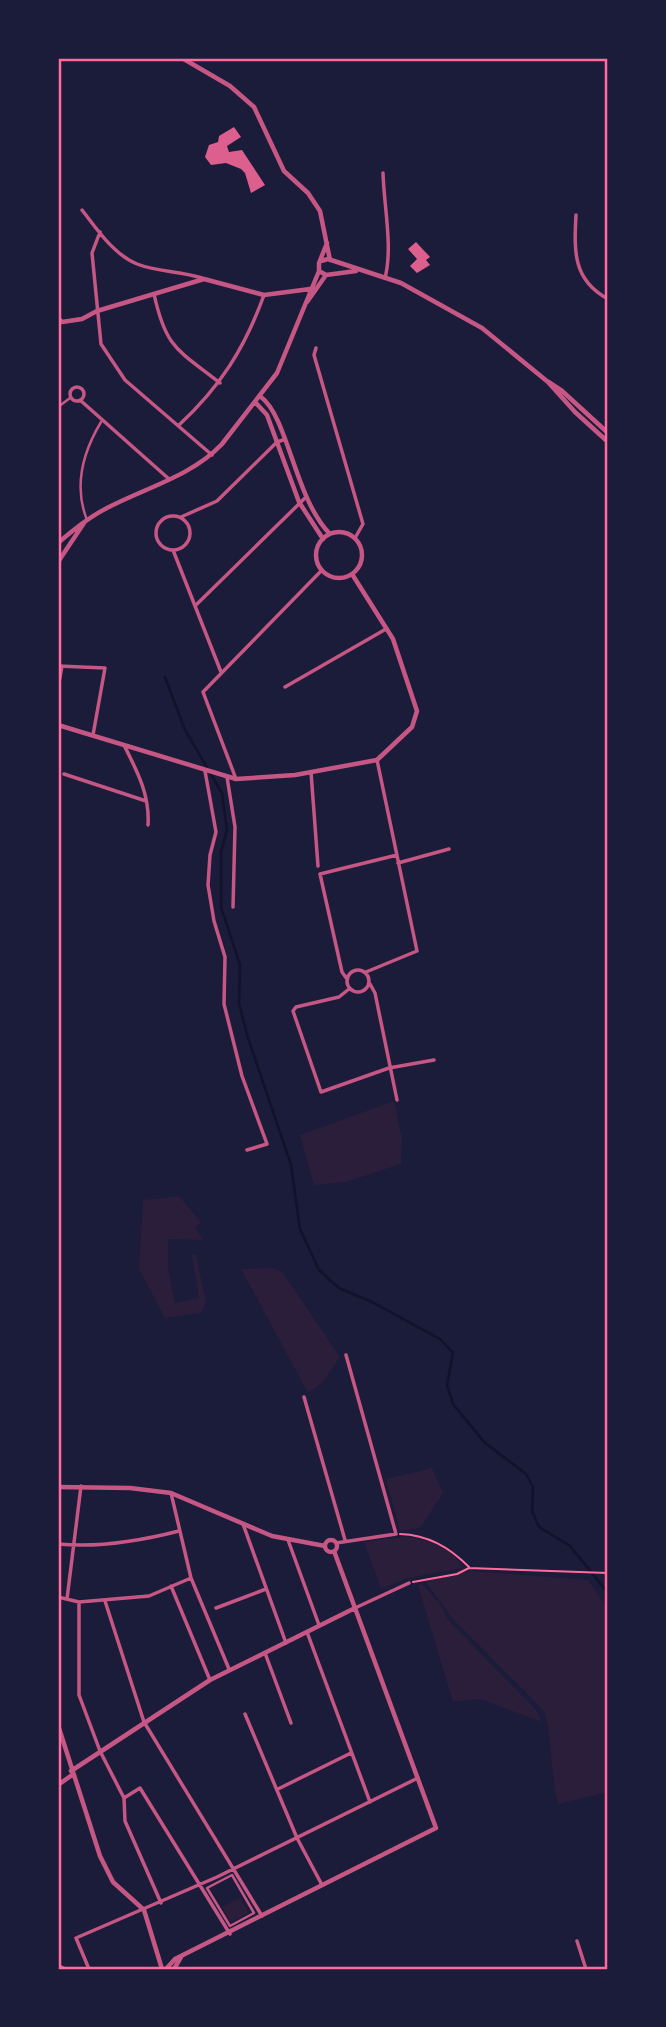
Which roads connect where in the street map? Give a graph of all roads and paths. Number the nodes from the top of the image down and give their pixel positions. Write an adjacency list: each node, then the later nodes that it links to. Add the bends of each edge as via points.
1 (182, 58): 6 (street, via 230,86 254,107 284,171 315,202)
2 (383, 173): 12 (street, via 390,261)
3 (82, 210): 5 (street)
4 (576, 215): 17 (street, via 579,267 593,291)
5 (100, 232): 13 (street, via 138,265); 19 (street, via 92,253)
6 (327, 243): 7 (street); 8 (street)
7 (331, 260): 8 (street); 10 (street); 11 (street, via 334,268)
8 (320, 261): 9 (street)
9 (319, 271): 11 (street); 14 (street)
10 (357, 271): 11 (street); 12 (street)
11 (329, 274): 18 (street)
12 (385, 278): 22 (street, via 429,296 482,328)
13 (204, 279): 15 (street); 16 (street)
14 (310, 289): 16 (street); 18 (street)
15 (154, 294): 19 (street); 23 (street, via 161,328 170,343)
16 (264, 295): 23 (street, via 252,329)
17 (608, 299)
18 (307, 303): 24 (street, via 277,373)
19 (97, 311): 20 (street, via 82,319 62,322); 30 (street, via 101,344 109,359 125,380)
20 (58, 318)
21 (316, 348): 42 (street, via 314,355 363,524)
22 (548, 382): 31 (street); 34 (street)
23 (220, 383): 30 (street)
24 (261, 397): 27 (street); 32 (street, via 273,410)
25 (70, 398): 26 (street); 26 (street, via 70,390 79,387 83,392); 28 (street)
26 (80, 400): 29 (street)
27 (256, 404): 33 (street, via 267,415); 35 (street)
28 (58, 407)
29 (101, 422): 36 (street); 40 (street, via 81,469 80,503)
30 (179, 425): 35 (street)
31 (608, 433)
32 (283, 440): 33 (street); 37 (street)
33 (277, 442): 38 (street); 39 (street, via 217,501)
34 (608, 442)
35 (212, 455): 36 (street)
36 (169, 479): 40 (street)
37 (305, 498): 38 (street); 41 (street)
38 (299, 502): 43 (street); 49 (street)
39 (181, 517): 45 (street, via 189,525 190,537 184,547); 45 (street, via 164,517 155,531 162,547)
40 (87, 520): 44 (street); 46 (street)
41 (330, 534): 42 (street); 43 (street)
42 (355, 538): 48 (street, via 362,561)
43 (323, 539): 47 (street, via 316,557)
44 (58, 543)
45 (173, 550): 49 (street)
46 (58, 562)
47 (322, 570): 48 (street, via 339,578); 52 (street)
48 (352, 574): 50 (street)
49 (196, 606): 52 (street)
50 (388, 628): 53 (street); 58 (street, via 417,715 410,730)
51 (60, 666): 54 (street); 56 (street, via 105,668)
52 (221, 672): 63 (street, via 203,692)
53 (285, 687)
54 (58, 688)
55 (58, 725): 56 (street)
56 (93, 735): 57 (street)
57 (124, 745): 59 (street); 64 (street)
58 (377, 760): 60 (street); 67 (street)
59 (205, 771): 62 (street); 78 (street, via 216,832 208,885 225,957 224,1004 242,1076 267,1144)
60 (311, 772): 63 (street); 69 (street)
61 (64, 774): 64 (street)
62 (227, 776): 63 (street); 70 (street, via 235,827)
63 (236, 779)
64 (146, 801): 65 (street)
65 (148, 825)
66 (449, 849): 68 (street)
67 (397, 855): 68 (street); 72 (street, via 320,874)
68 (398, 863): 71 (street, via 417,951)
69 (318, 866)
70 (233, 907)
71 (366, 972): 72 (street, via 352,973); 73 (street)
72 (347, 979): 74 (street)
73 (370, 984): 74 (street, via 364,990); 76 (street)
74 (349, 989): 76 (street, via 339,997 293,1010 321,1092)
75 (434, 1060): 76 (street)
76 (389, 1068): 77 (street)
77 (397, 1100)
78 (247, 1150)
79 (346, 1355): 86 (street)
80 (304, 1397): 88 (street)
81 (82, 1486): 82 (street); 83 (street); 91 (street)
82 (58, 1488)
83 (171, 1493): 84 (street); 85 (street)
84 (243, 1524): 87 (street); 99 (street)
85 (179, 1531): 91 (street, via 149,1539); 96 (street)
86 (396, 1534): 88 (street); 94 (path, via 419,1535 436,1542)
87 (288, 1540): 92 (street); 106 (street)
88 (345, 1540): 89 (street)
89 (336, 1543): 92 (street, via 330,1540); 93 (street)
90 (58, 1544): 91 (street)
91 (76, 1546): 101 (street)
92 (325, 1546): 93 (street)
93 (334, 1551): 105 (street)
94 (469, 1568): 95 (path); 97 (path)
95 (608, 1573)
96 (191, 1578): 98 (street); 110 (street)
97 (409, 1583): 105 (street)
98 (171, 1586): 102 (street, via 149,1596); 111 (street)
99 (266, 1589): 104 (street); 108 (street)
100 (58, 1597): 101 (street)
101 (67, 1600): 103 (street)
102 (105, 1601): 103 (street); 113 (street)
103 (79, 1602): 116 (street, via 79,1695)
104 (216, 1608)
105 (355, 1608): 106 (street); 119 (street)
106 (319, 1625): 107 (street)
107 (307, 1632): 108 (street); 117 (street)
108 (286, 1643): 109 (street)
109 (264, 1653): 110 (street); 114 (street)
110 (229, 1670): 111 (street)
111 (210, 1680): 113 (street)
112 (245, 1714): 121 (street)
113 (144, 1722): 116 (street); 125 (street)
114 (291, 1723)
115 (58, 1725): 118 (street)
116 (100, 1751): 118 (street); 122 (street)
117 (352, 1752): 121 (street); 123 (street)
118 (71, 1773): 120 (street); 129 (street, via 113,1882)
119 (418, 1778): 123 (street); 126 (street, via 436,1828)
120 (58, 1784)
121 (278, 1789): 124 (street)
122 (124, 1798): 127 (street, via 140,1788); 128 (street, via 125,1821)
123 (370, 1802): 124 (street)
124 (297, 1838): 125 (street); 126 (street)
125 (233, 1870): 127 (street); 130 (street)
126 (322, 1885): 130 (street)
127 (199, 1886): 128 (street); 132 (street)
128 (161, 1903): 129 (street)
129 (144, 1910): 137 (street, via 76,1938); 138 (street)
130 (262, 1916): 132 (street)
131 (230, 1926): 131 (street, via 207,1888 232,1875 254,1913)
132 (230, 1934): 134 (street)
133 (578, 1941): 140 (street)
134 (181, 1956): 138 (street); 139 (street)
135 (58, 1966): 136 (street)
136 (64, 1969)
137 (89, 1969)
138 (162, 1969)
139 (174, 1969)
140 (586, 1969)

